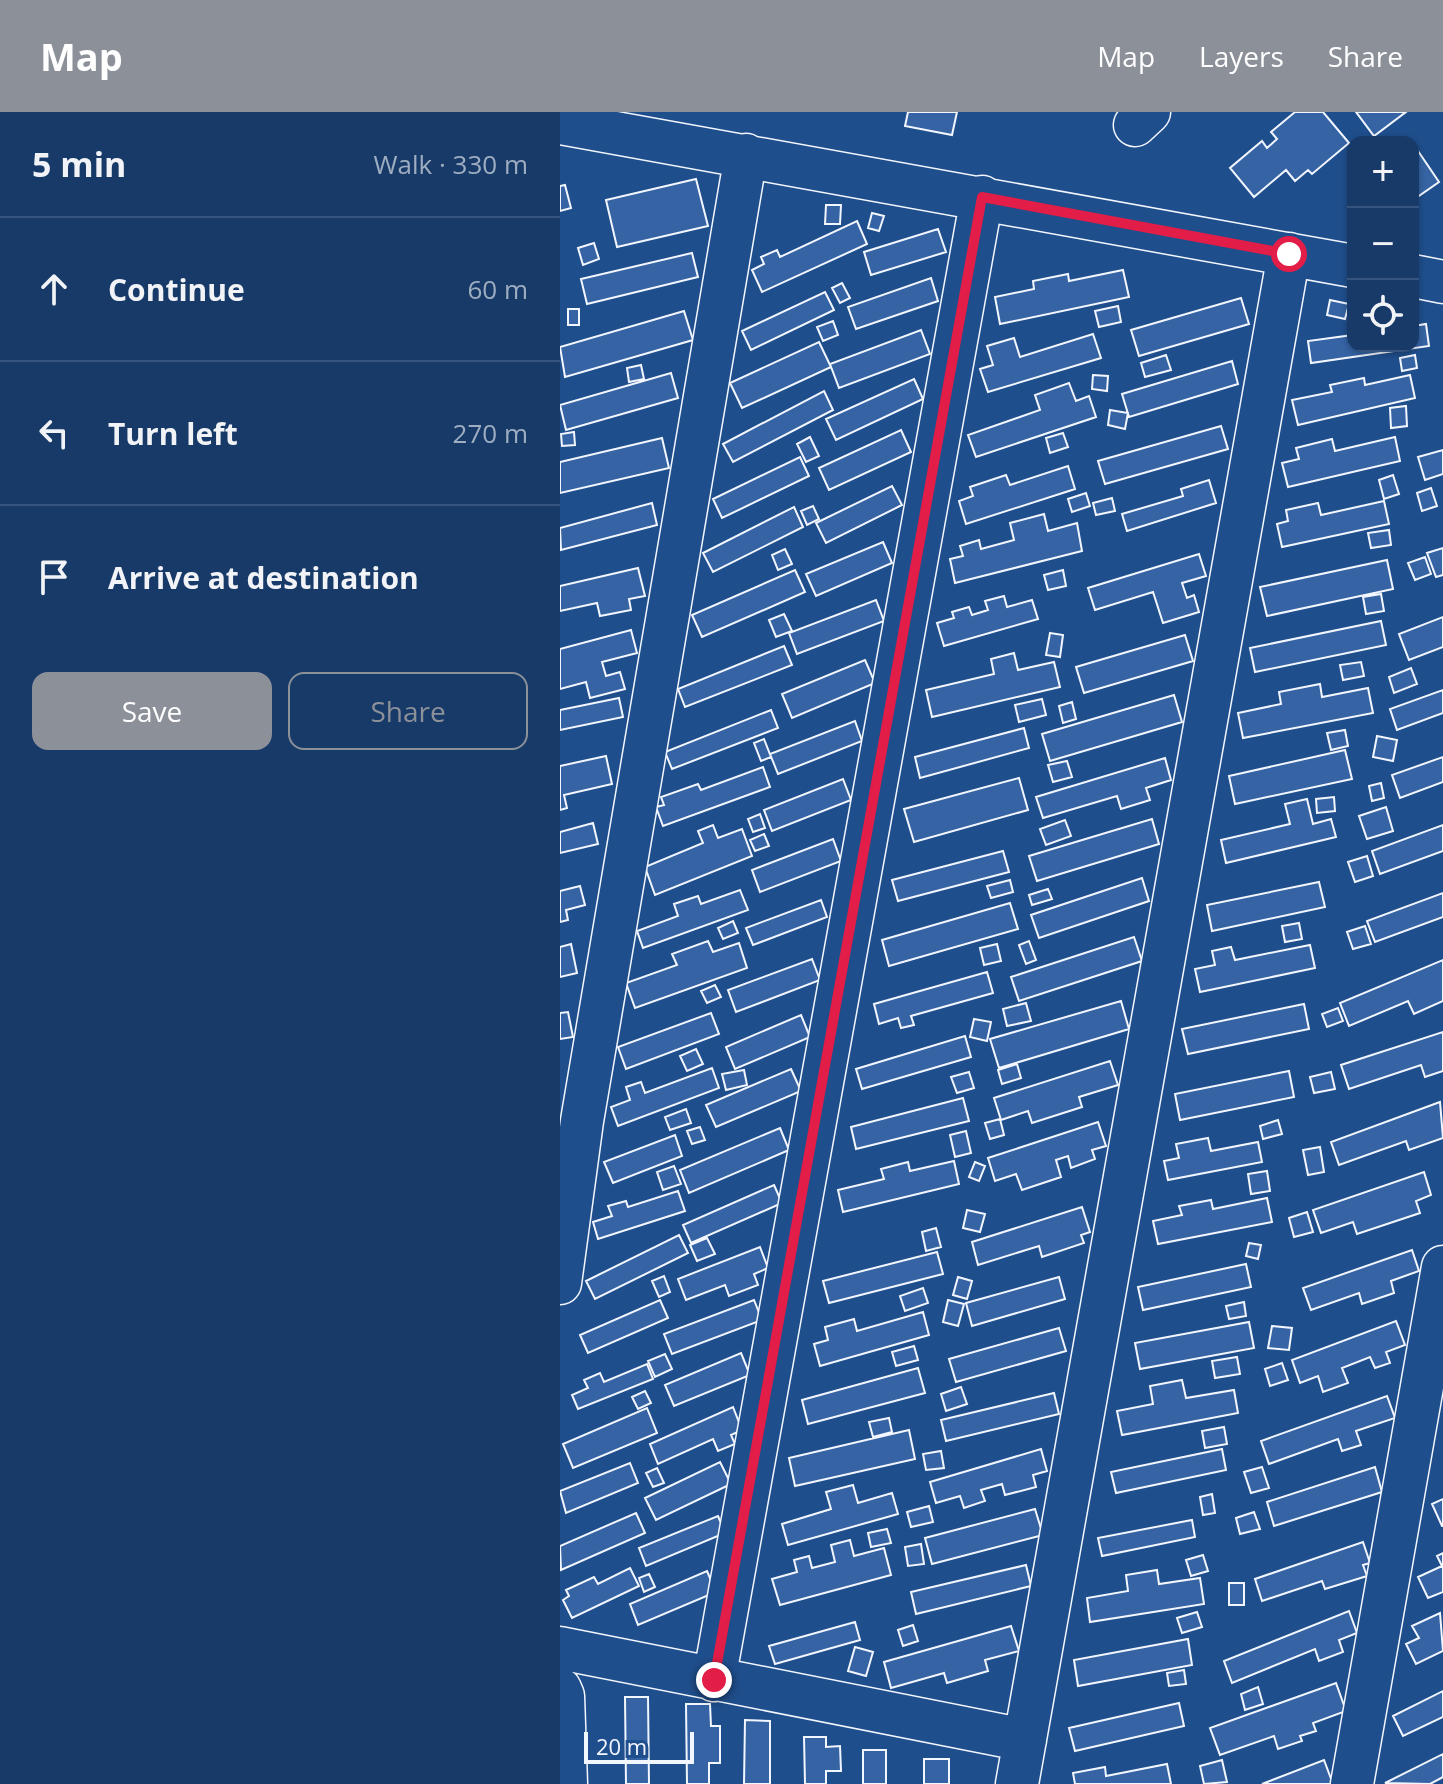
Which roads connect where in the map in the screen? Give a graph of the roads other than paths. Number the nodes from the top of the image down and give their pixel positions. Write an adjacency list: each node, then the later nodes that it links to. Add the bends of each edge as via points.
1 (560, 123): 2 (street)
2 (746, 155): 3 (street); 9 (street, via 587,1090)
3 (982, 197): 4 (street); 11 (street)
4 (1289, 254): 5 (street); 13 (street)
5 (1347, 265)
6 (1419, 277): 7 (street)
7 (1443, 282)
8 (1443, 1267): 16 (street)
9 (560, 1283)
10 (560, 1648): 11 (street)
11 (714, 1680): 13 (street)
12 (560, 1689): 14 (street)
13 (1025, 1740): 15 (street)
14 (564, 1780)
15 (1017, 1784)
16 (1352, 1784)

